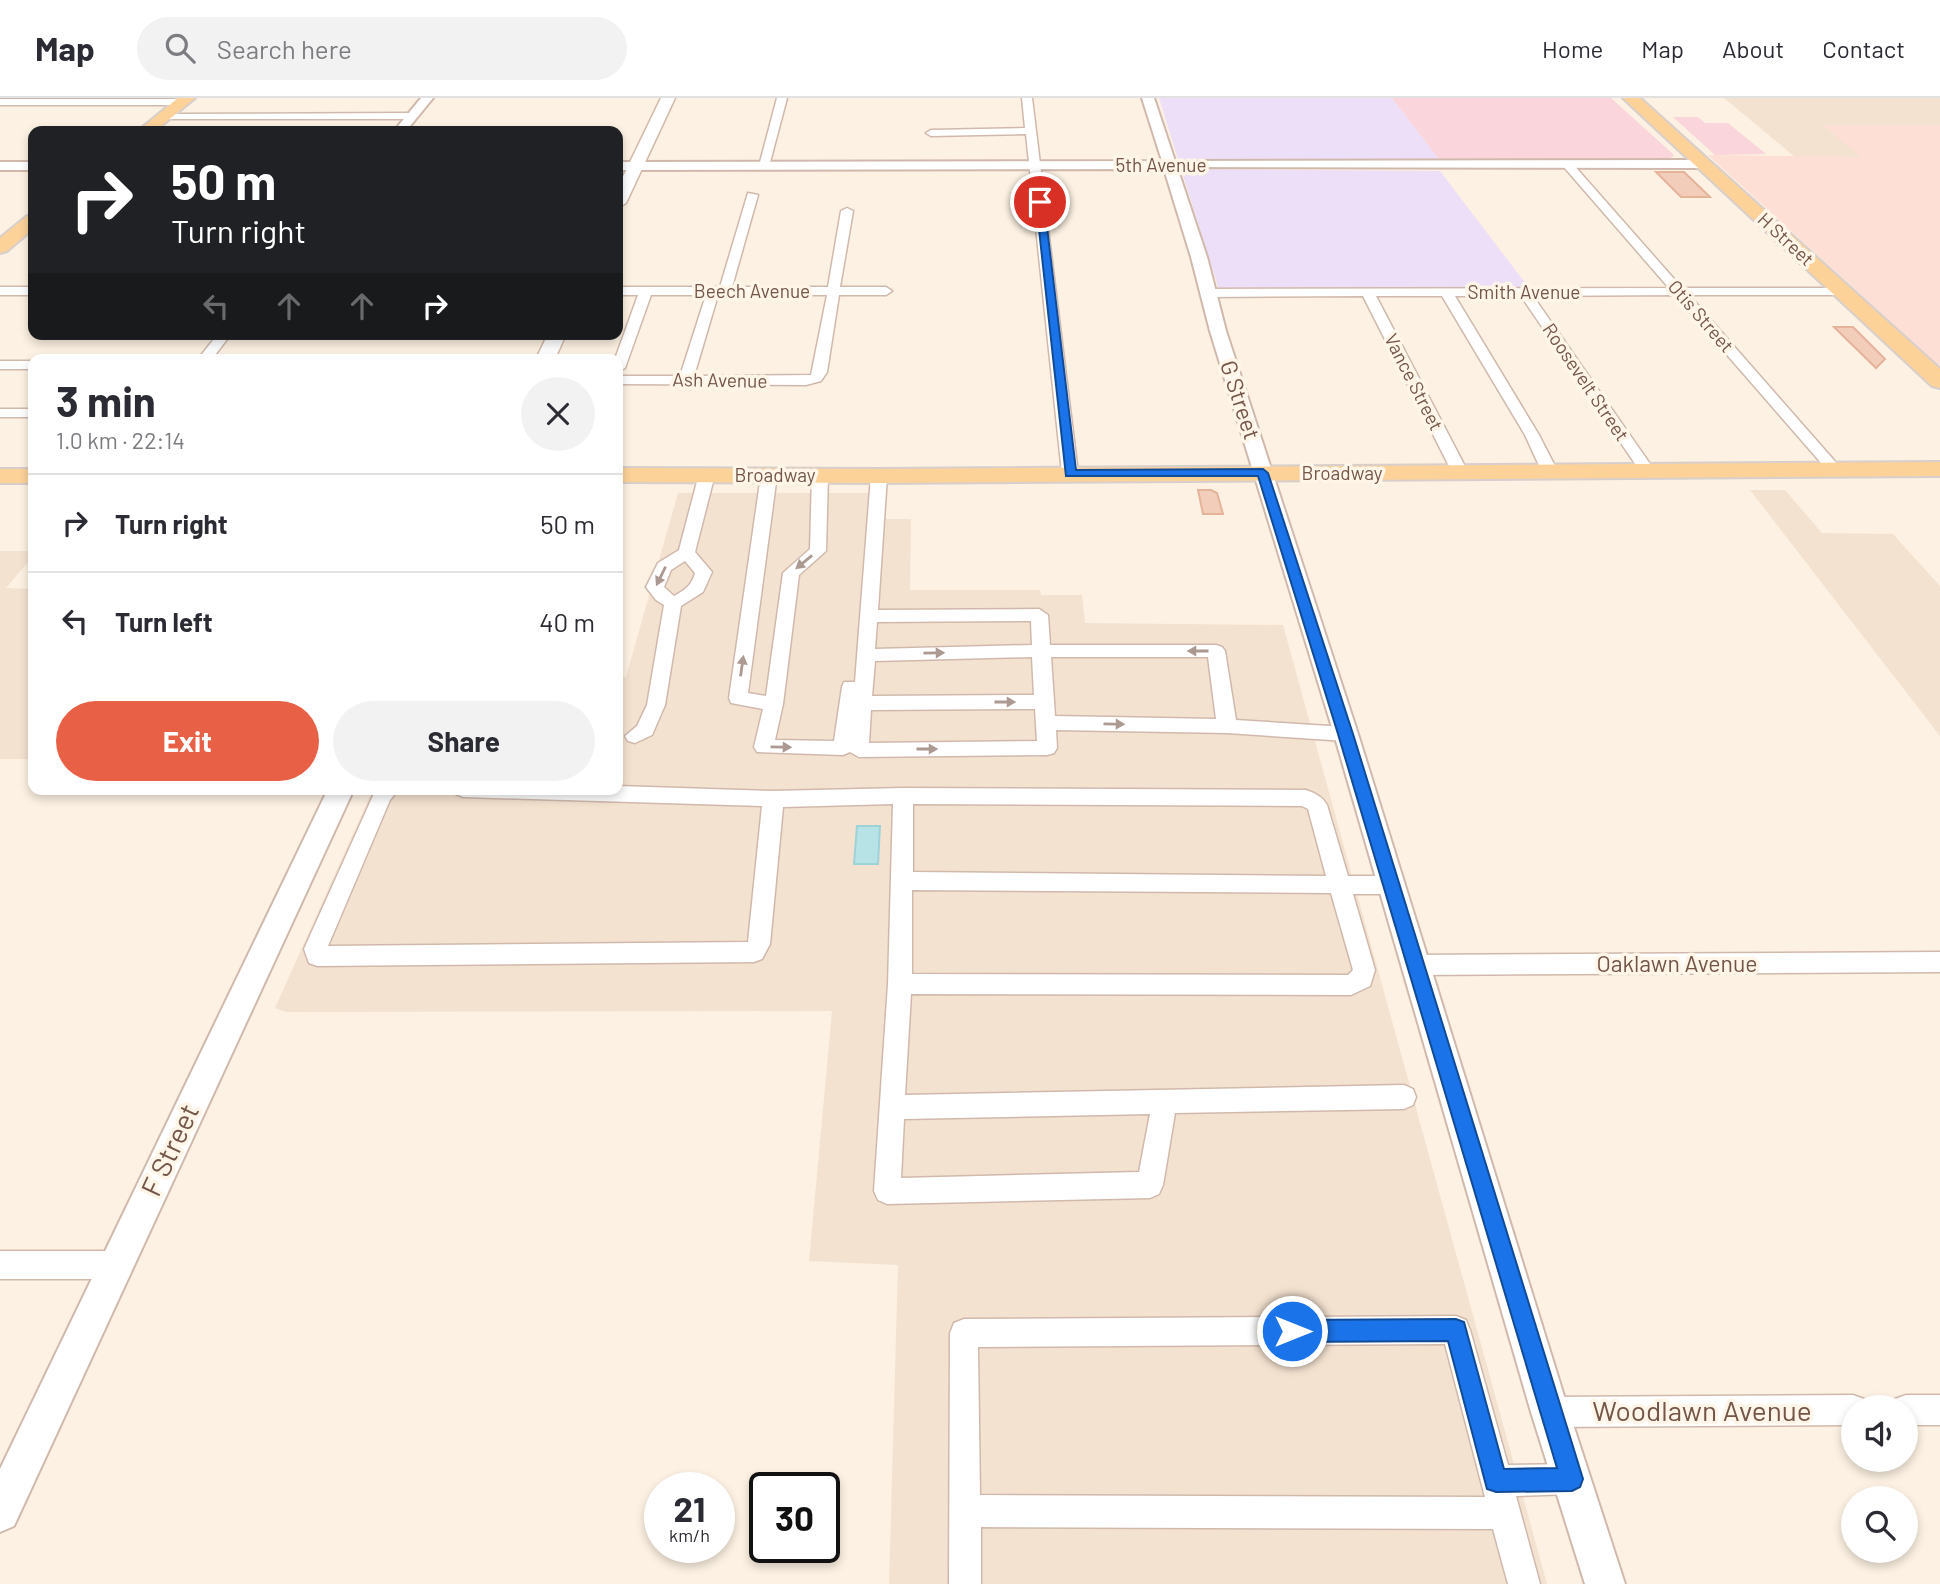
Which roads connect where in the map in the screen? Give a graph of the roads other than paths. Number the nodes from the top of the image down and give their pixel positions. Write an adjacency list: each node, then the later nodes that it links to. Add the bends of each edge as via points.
1 (427, 98): 9 (street)
2 (667, 98): 22 (main road)
3 (782, 98): 23 (street)
4 (1027, 98): 13 (street)
5 (1148, 98): 18 (street, G Street)
6 (1631, 98): 16 (main road, H Street)
7 (185, 100): 8 (street); 10 (main road)
8 (0, 102)
9 (411, 116): 10 (street); 12 (street)
10 (164, 117): 11 (main road)
11 (152, 126)
12 (404, 126)
13 (1031, 131): 14 (street); 17 (street)
14 (931, 133)
15 (1567, 164): 16 (street, 5th Avenue); 18 (street, 5th Avenue); 38 (street, Otis Street)
16 (1703, 164): 36 (main road, H Street)
17 (1035, 165): 18 (street, 5th Avenue); 23 (street, 5th Avenue); 57 (street)
18 (1175, 165): 39 (street, G Street)
19 (0, 166): 20 (street)
20 (28, 166)
21 (623, 166): 22 (street, 5th Avenue)
22 (636, 166): 23 (street, 5th Avenue); 24 (main road)
23 (764, 166)
24 (623, 193)
25 (752, 195): 35 (street)
26 (847, 211): 29 (street)
27 (28, 228): 28 (main road)
28 (0, 247)
29 (833, 290): 30 (street, Beech Avenue); 35 (street, Beech Avenue); 48 (street, Ash Avenue, via 816,378)
30 (886, 290)
31 (0, 291): 32 (street)
32 (28, 291)
33 (623, 291): 34 (street, Beech Avenue)
34 (646, 291): 35 (street, Beech Avenue); 44 (street)
35 (719, 291): 48 (street)
36 (1842, 291): 38 (street, Smith Avenue); 49 (main road, H Street)
37 (1446, 292): 40 (street, Smith Avenue); 41 (street, Smith Avenue); 56 (street)
38 (1679, 292): 41 (street, Smith Avenue); 52 (street, Otis Street)
39 (1207, 293): 40 (street, Smith Avenue); 58 (street, G Street)
40 (1368, 293): 55 (street, Vance Street)
41 (1525, 293): 54 (street, Roosevelt Street)
42 (220, 340): 43 (street)
43 (209, 354)
44 (623, 354)
45 (0, 365): 46 (street)
46 (28, 365)
47 (623, 380): 48 (street, Ash Avenue)
48 (686, 380)
49 (1940, 381)
50 (0, 413): 51 (street)
51 (28, 413)
52 (1834, 469): 53 (main road, Broadway); 54 (main road, Broadway)
53 (1940, 469)
54 (1647, 471): 56 (main road, Broadway)
55 (1460, 472): 56 (main road, Broadway); 58 (main road, Broadway)
56 (1550, 472)
57 (1070, 473): 58 (main road, Broadway); 65 (main road, Broadway)
58 (1263, 473): 76 (street, G Street)
59 (708, 474): 60 (main road, Broadway); 61 (main road, Broadway); 66 (street)
60 (623, 475)
61 (769, 475): 62 (main road, Broadway); 73 (street, one-way to 61, via 738,698)
62 (820, 475): 65 (main road, Broadway); 73 (street, one-way to 73, via 818,551 791,573)
63 (0, 476): 64 (main road)
64 (28, 476)
65 (874, 476): 68 (street); 73 (street, one-way to 65, via 764,747 843,748)
66 (687, 553): 67 (street, via 704,572 702,583 694,593); 67 (street, one-way to 67, via 664,567 655,587)
67 (673, 603): 77 (street, via 656,705 645,730)
68 (870, 616): 69 (street, via 1039,615); 70 (street)
69 (1041, 651): 70 (street, one-way to 69); 71 (street); 75 (street, one-way to 69, via 1216,651)
70 (866, 655): 72 (street)
71 (1043, 702): 72 (street, one-way to 71); 74 (street)
72 (863, 703): 74 (street, one-way to 74, via 859,750 1047,748)
73 (774, 704)
74 (1045, 723): 75 (street, one-way to 75)
75 (1227, 726): 76 (street)
76 (1346, 734): 84 (street, G Street)
77 (635, 736)
78 (623, 794): 82 (street)
79 (338, 795): 93 (street, F Street)
80 (383, 795): 82 (street, via 315,949 317,956 754,952 759,944)
81 (903, 796): 82 (street); 83 (street); 85 (street, via 1306,798 1317,805)
82 (773, 799)
83 (904, 881): 85 (street); 88 (street)
84 (1391, 885): 85 (street); 87 (street, G Street)
85 (1338, 887): 88 (street, via 1364,970 1362,979 1351,985)
86 (1940, 962): 87 (street, Oaklawn Avenue)
87 (1414, 965): 97 (street, G Street)
88 (900, 984): 91 (street)
89 (1404, 1097): 90 (street)
90 (1165, 1101): 91 (street); 91 (street, via 1150,1185 887,1191)
91 (894, 1107)
92 (0, 1265): 93 (street)
93 (115, 1265): 101 (street, F Street)
94 (1841, 1410): 97 (street, Woodlawn Avenue)
95 (1918, 1410): 96 (street)
96 (1940, 1410)
97 (1550, 1412): 98 (street, G Street)
98 (1572, 1479): 99 (street); 105 (street, G Street)
99 (1496, 1480): 100 (street, via 1456,1330 964,1334); 102 (street)
100 (966, 1511): 102 (street); 103 (street)
101 (0, 1512)
102 (1504, 1513): 104 (street)
103 (965, 1584)
104 (1524, 1584)
105 (1605, 1584)

